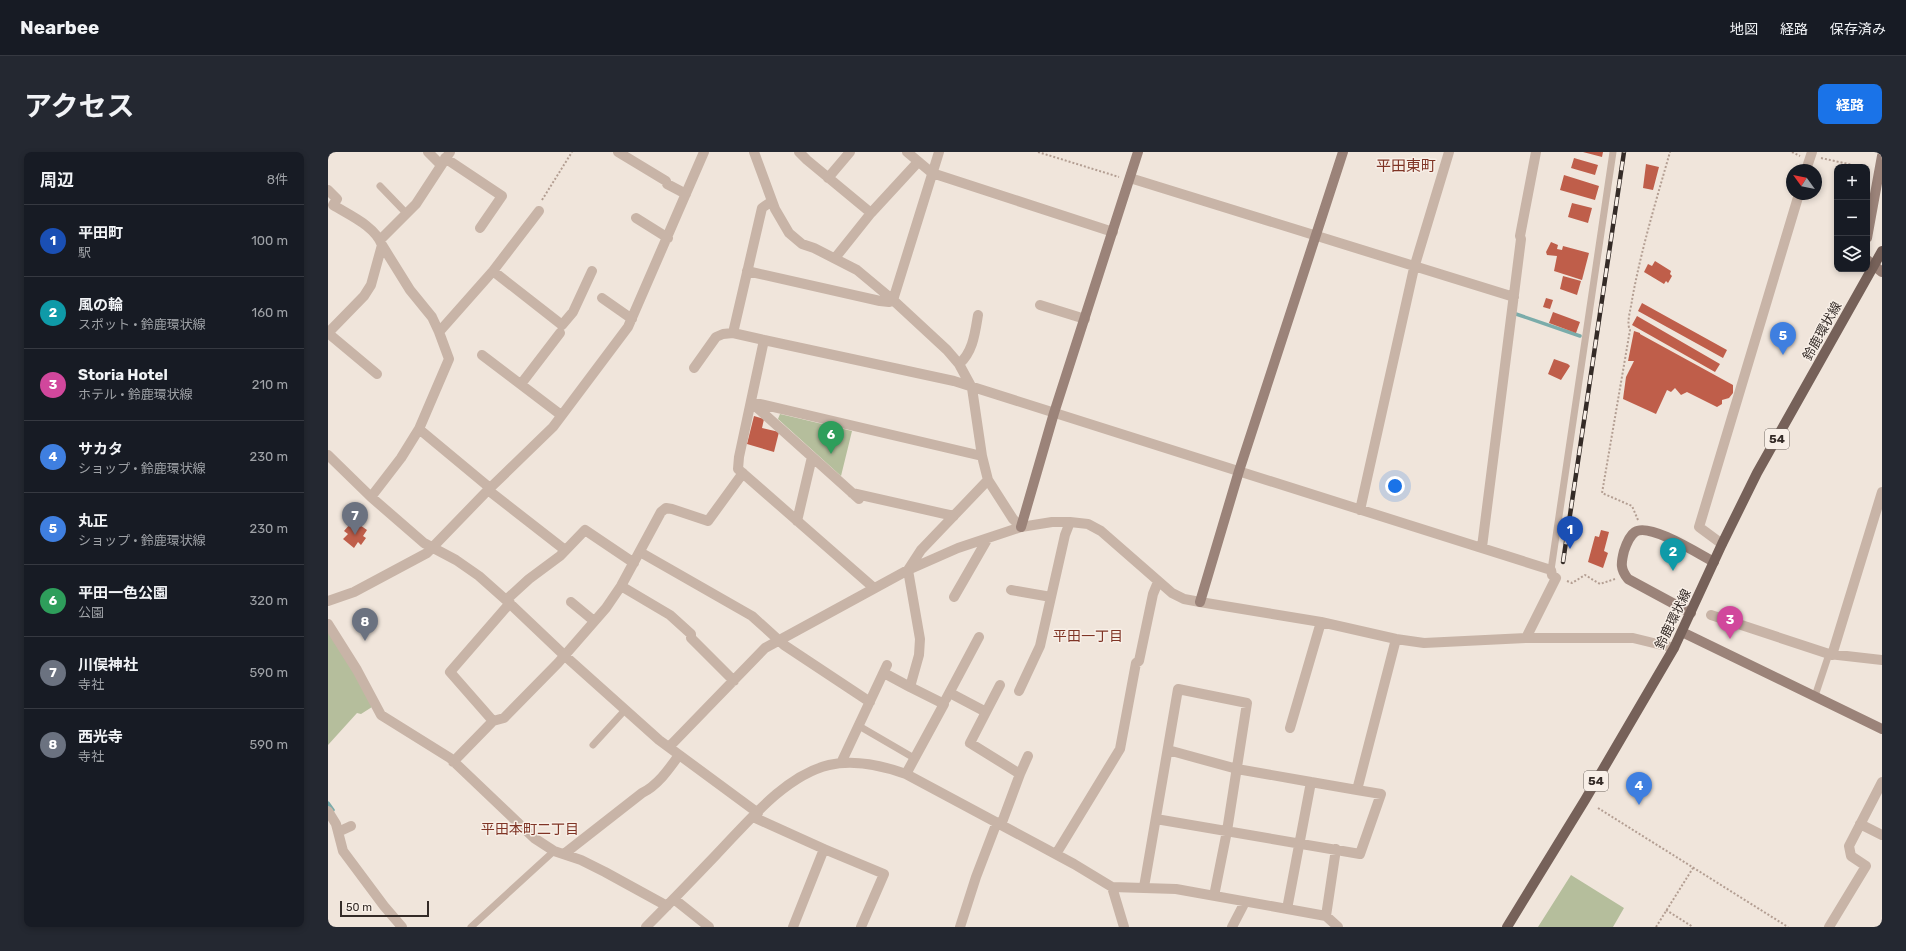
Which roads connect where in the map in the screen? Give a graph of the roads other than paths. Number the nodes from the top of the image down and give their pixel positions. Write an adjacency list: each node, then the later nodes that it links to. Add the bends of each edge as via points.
1 (428, 152): 16 (street)
2 (618, 152): 24 (street)
3 (704, 152): 24 (street)
4 (754, 152): 26 (street)
5 (799, 152): 20 (street)
6 (850, 152): 20 (street)
7 (907, 152): 17 (street)
8 (939, 152): 19 (street)
9 (1138, 152): 21 (street)
10 (1343, 152): 34 (street)
11 (1449, 152): 41 (street)
12 (1536, 152): 47 (street, via 1520,236)
13 (1613, 152): 92 (lane)
14 (1811, 154): 18 (street)
15 (1882, 156): 35 (street)
16 (446, 158): 30 (street); 32 (street, via 502,196)
17 (918, 162): 19 (street); 29 (street)
18 (1808, 164)
19 (932, 173): 33 (street); 49 (street)
20 (828, 178): 29 (street)
21 (1130, 180): 33 (street); 34 (street)
22 (380, 186): 30 (lane)
23 (328, 190): 27 (street, via 337,199)
24 (686, 194): 36 (street)
25 (1797, 200): 84 (street, via 1700,527)
26 (772, 201): 39 (street, via 781,221 793,237 802,244); 43 (street, via 762,208)
27 (331, 209): 37 (street, via 365,226)
28 (539, 212): 42 (street)
29 (871, 213): 39 (street)
30 (407, 214): 37 (street)
31 (636, 218): 36 (street)
32 (480, 228)
33 (1113, 232): 53 (street)
34 (1316, 236): 41 (street); 72 (street)
35 (1867, 236)
36 (668, 238): 52 (street)
37 (381, 242): 54 (street, via 402,278 432,317); 55 (street, via 371,285 364,296)
38 (1882, 251): 40 (main road, 鈴鹿環状線 / 54)
39 (835, 258): 49 (street, via 857,270)
40 (1870, 263): 46 (street)
41 (1414, 268): 47 (street); 78 (street)
42 (493, 271): 44 (street, via 562,326); 54 (street)
43 (747, 271): 49 (street, via 880,301); 57 (street)
44 (592, 272)
45 (1865, 272): 84 (main road, 鈴鹿環状線 / 54, via 1757,473)
46 (1882, 272)
47 (1514, 297): 86 (street)
48 (602, 298): 52 (street)
49 (893, 300): 60 (street)
50 (1040, 305): 53 (street)
51 (978, 315): 60 (street, via 968,357)
52 (632, 319): 67 (street)
53 (1085, 319): 66 (street)
54 (439, 332): 68 (street, via 449,359)
55 (328, 333): 62 (street)
56 (560, 333): 63 (street)
57 (733, 333): 58 (street); 61 (street, via 716,337)
58 (764, 340): 64 (street); 65 (street)
59 (482, 355): 63 (street)
60 (959, 364): 64 (street)
61 (694, 368)
62 (377, 374)
63 (521, 384): 67 (street)
64 (972, 388): 66 (street); 70 (street)
65 (752, 402): 70 (street); 71 (street); 73 (street, via 738,463 738,469)
66 (1054, 413): 72 (street); 82 (street)
67 (562, 415): 75 (street, via 553,427)
68 (419, 429): 75 (street); 77 (street, via 401,458)
69 (328, 454): 77 (street)
70 (982, 456): 74 (street)
71 (812, 457): 79 (street, via 856,496); 80 (street)
72 (1239, 471): 78 (street); 102 (street)
73 (743, 473): 80 (street); 88 (street, via 708,521 666,508 661,512)
74 (988, 480): 79 (street); 82 (street)
75 (489, 489): 85 (street); 87 (street)
76 (1882, 492): 114 (street)
77 (371, 497): 85 (street)
78 (1360, 510): 86 (street)
79 (954, 516): 91 (street, via 921,550)
80 (797, 521): 95 (street)
81 (1070, 522): 82 (street); 93 (street, via 1088,524 1101,531); 98 (street, via 1064,535)
82 (1021, 527): 83 (street)
83 (988, 538): 91 (street); 97 (street)
84 (1722, 544): 89 (main road, 鈴鹿環状線 / 54)
85 (432, 547): 99 (street, via 427,553 354,592); 100 (street, via 479,576)
86 (1482, 547): 92 (street)
87 (565, 550): 90 (street, via 585,530); 100 (street, via 555,561 529,579)
88 (640, 552): 90 (street); 112 (street, via 752,616)
89 (1714, 562): 103 (main road, 鈴鹿環状線 / 54); 103 (street, via 1651,532 1634,532 1626,544 1621,564 1623,572 1636,584)
90 (634, 563): 94 (street)
91 (908, 570): 95 (street); 119 (street, via 920,639 920,656)
92 (1554, 574): 110 (street)
93 (1158, 582): 102 (street, via 1184,599); 158 (street, via 1153,594 1139,660 1136,663 1120,749)
94 (621, 586): 105 (street); 117 (street, via 670,614)
95 (874, 588): 112 (street)
96 (1011, 590): 98 (street)
97 (954, 597)
98 (1051, 598): 120 (street, via 1040,646)
99 (328, 601)
100 (508, 601): 115 (street); 127 (street, via 450,672)
101 (572, 602): 105 (street)
102 (1200, 602): 106 (street)
103 (1691, 613): 108 (main road, 鈴鹿環状線 / 54)
104 (1711, 615): 114 (street)
105 (594, 621): 115 (street)
106 (1321, 622): 111 (street); 129 (street)
107 (328, 624): 137 (street, via 381,715 423,740)
108 (1682, 632): 113 (main road, 鈴鹿環状線 / 54); 122 (street)
109 (979, 637): 121 (street)
110 (1526, 638): 111 (street, via 1424,643); 113 (street, via 1633,638)
111 (1396, 639): 144 (street)
112 (781, 640): 117 (street, via 765,648); 123 (street, via 784,645)
113 (1674, 648): 175 (main road, 鈴鹿環状線 / 54)
114 (1831, 654): 116 (street); 122 (lane)
115 (564, 655): 125 (street); 127 (street, via 504,718)
116 (1882, 660)
117 (734, 681): 132 (street)
118 (1000, 685): 126 (street)
119 (910, 687): 123 (street, via 885,669); 124 (street)
120 (1018, 691)
121 (950, 693): 124 (street); 126 (street)
122 (1816, 696): 130 (street)
123 (870, 702): 128 (street)
124 (944, 704): 136 (street)
125 (625, 710): 131 (lane); 132 (street)
126 (986, 712): 141 (street, via 970,742)
127 (493, 721): 137 (street)
128 (859, 726): 136 (lane); 138 (street)
129 (1290, 728)
130 (1882, 729)
131 (594, 745)
132 (669, 747): 134 (street)
133 (1168, 750): 139 (street); 139 (street, via 1178,689 1247,703); 147 (street)
134 (680, 755): 146 (street); 157 (street, via 650,789)
135 (1028, 756): 141 (street)
136 (914, 758): 140 (street)
137 (453, 762): 157 (street, via 534,838)
138 (841, 763): 140 (street, via 862,762); 146 (street, via 819,768 799,778)
139 (1237, 769): 142 (street); 151 (street)
140 (906, 774): 148 (street)
141 (1020, 774): 148 (street)
142 (1311, 782): 144 (street); 154 (street)
143 (1882, 782): 149 (street)
144 (1357, 790): 156 (street, via 1381,794 1360,854)
145 (328, 811): 152 (street)
146 (755, 815): 155 (street); 163 (street)
147 (1156, 819): 151 (street); 160 (street)
148 (999, 823): 158 (street); 172 (street, via 976,877)
149 (1860, 824): 153 (street); 176 (street, via 1849,846 1851,856 1866,866)
150 (351, 826): 152 (street)
151 (1227, 831): 154 (street); 161 (street)
152 (338, 832): 166 (street, via 343,851)
153 (1882, 835)
154 (1299, 843): 156 (street); 164 (street)
155 (824, 849): 170 (street); 171 (street, via 884,874)
156 (1336, 849): 165 (street)
157 (559, 853): 163 (street); 167 (lane)
158 (1056, 854): 159 (street)
159 (1112, 887): 160 (street); 173 (street)
160 (1144, 887): 161 (street, via 1176,889)
161 (1214, 896): 162 (street)
162 (1245, 902): 164 (street); 174 (street)
163 (670, 903): 168 (street); 169 (street)
164 (1287, 909): 165 (street)
165 (1332, 923)
166 (402, 927)
167 (471, 927)
168 (646, 927)
169 (709, 927)
170 (793, 927)
171 (861, 927)
172 (960, 927)
173 (1124, 927)
174 (1232, 927)
175 (1507, 927)
176 (1829, 927)

